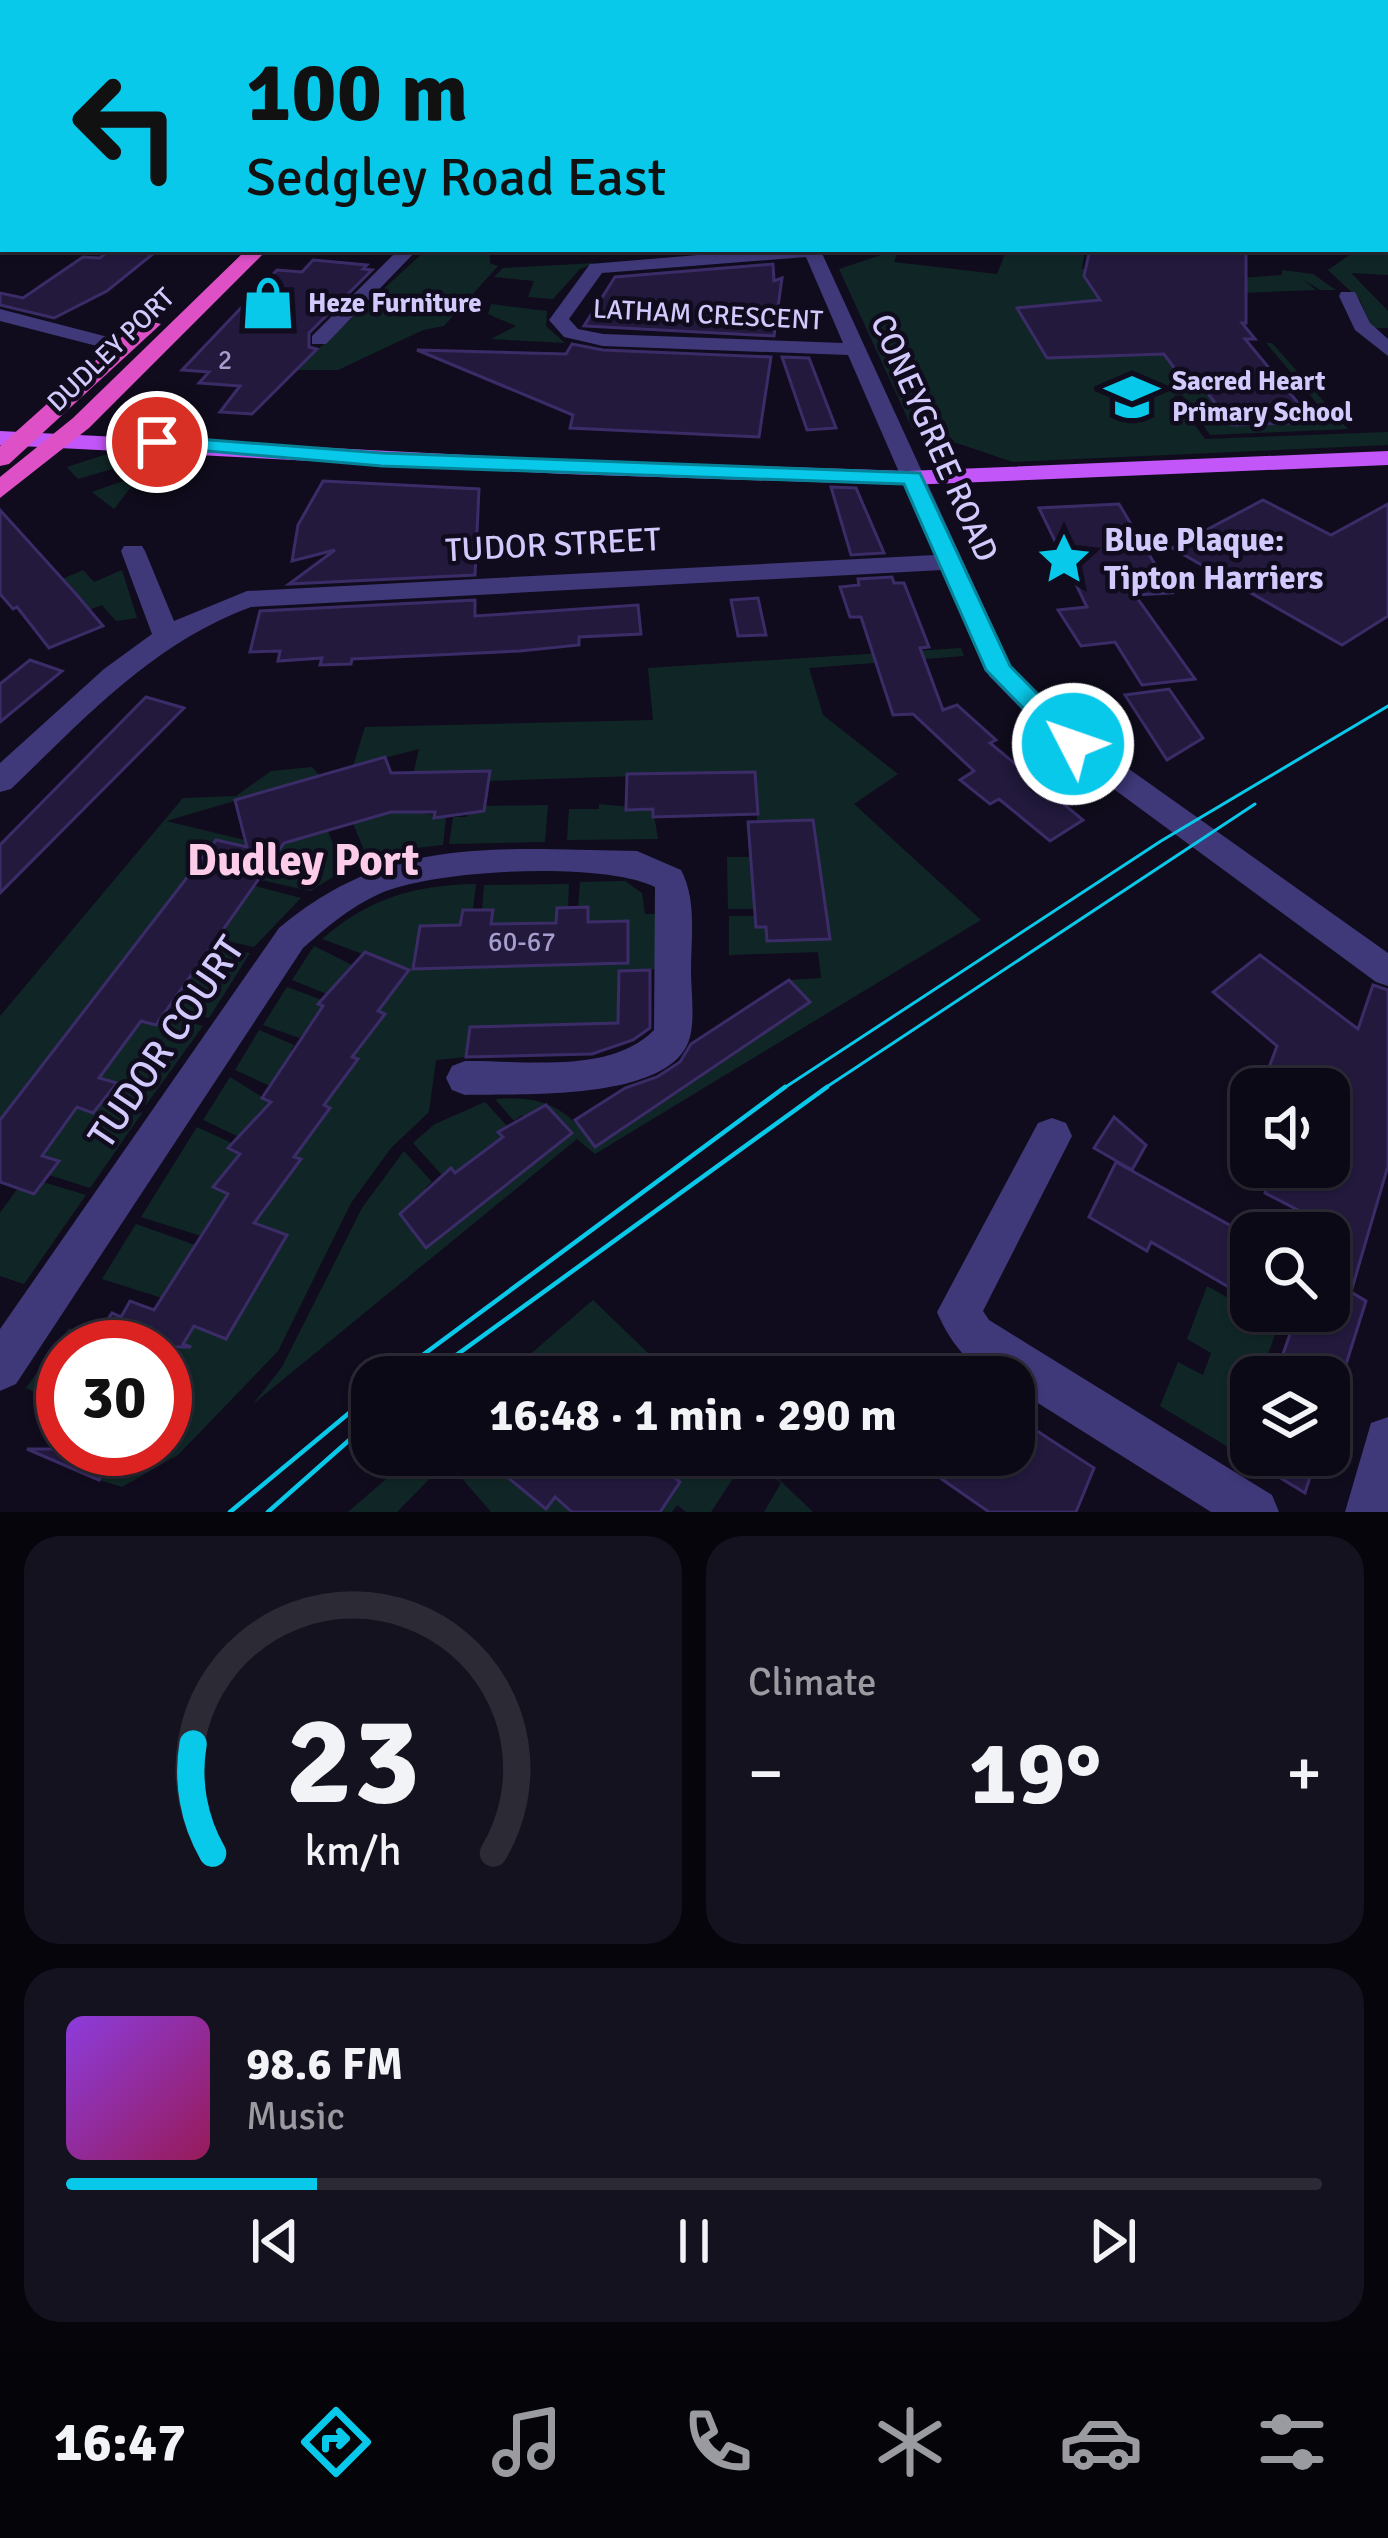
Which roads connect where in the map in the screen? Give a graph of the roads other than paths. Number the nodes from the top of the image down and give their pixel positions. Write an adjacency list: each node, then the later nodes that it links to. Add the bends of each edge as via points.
1 (231, 252): 9 (highway, DUDLEY PORT)
2 (255, 252): 13 (highway, DUDLEY PORT)
3 (406, 252): 8 (street)
4 (787, 252): 10 (street, LATHAM CRESCENT, via 596,268 559,320 571,333 603,340)
5 (812, 252): 10 (street, CONEYGREE ROAD)
6 (1348, 296): 11 (street, via 1362,326)
7 (0, 315): 9 (street)
8 (319, 340)
9 (124, 347): 14 (highway, DUDLEY PORT)
10 (854, 349): 19 (street, CONEYGREE ROAD)
11 (1388, 350)
12 (0, 420): 14 (main road)
13 (81, 423): 14 (main road); 15 (highway, DUDLEY PORT); 18 (main road)
14 (20, 433): 15 (main road); 17 (highway, DUDLEY PORT)
15 (59, 441): 18 (main road); 20 (highway, DUDLEY PORT)
16 (1388, 458): 19 (main road)
17 (0, 459)
18 (474, 460): 19 (main road)
19 (912, 478): 22 (street, CONEYGREE ROAD)
20 (0, 490)
21 (133, 551): 23 (street)
22 (950, 562): 23 (street, TUDOR STREET, via 274,595 223,606); 25 (street, CONEYGREE ROAD, via 984,643 1022,698)
23 (166, 634): 24 (street, TUDOR STREET)
24 (0, 781)
25 (1388, 972)
26 (464, 1078): 28 (street, TUDOR COURT, via 611,1071 662,1050 671,1036 669,879 637,863 458,862 390,873 319,909 291,938)
27 (1052, 1136): 30 (street, via 959,1312 973,1336)
28 (0, 1368)
29 (1388, 1440): 31 (street)
30 (1255, 1512)
31 (1369, 1512)

